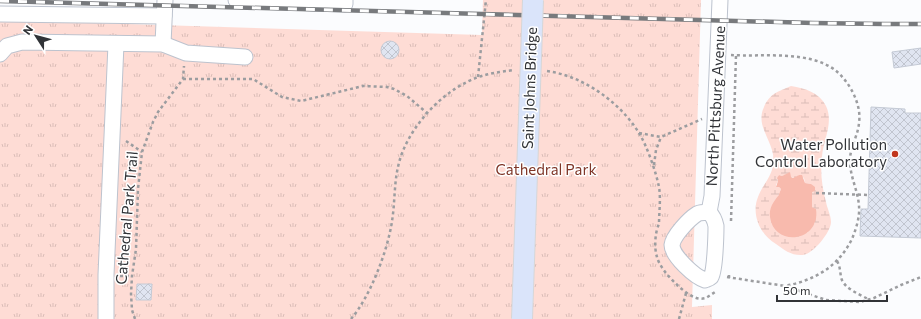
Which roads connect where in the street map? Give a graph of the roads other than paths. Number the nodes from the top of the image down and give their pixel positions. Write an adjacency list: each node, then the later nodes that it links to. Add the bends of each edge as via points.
1 (165, 0): 7 (street)
2 (236, 0): 5 (street)
3 (533, 0): 14 (main road, Saint Johns Bridge, bridge)
4 (720, 0): 12 (street, North Pittsburg Avenue, via 712,196)
5 (345, 2)
6 (0, 14): 7 (street)
7 (164, 16): 9 (street)
8 (116, 44): 9 (street); 10 (street, via 22,42 7,46); 13 (street)
9 (163, 44): 11 (street, via 186,53)
10 (0, 54)
11 (245, 57)
12 (709, 212)
13 (106, 319)
14 (522, 319)

